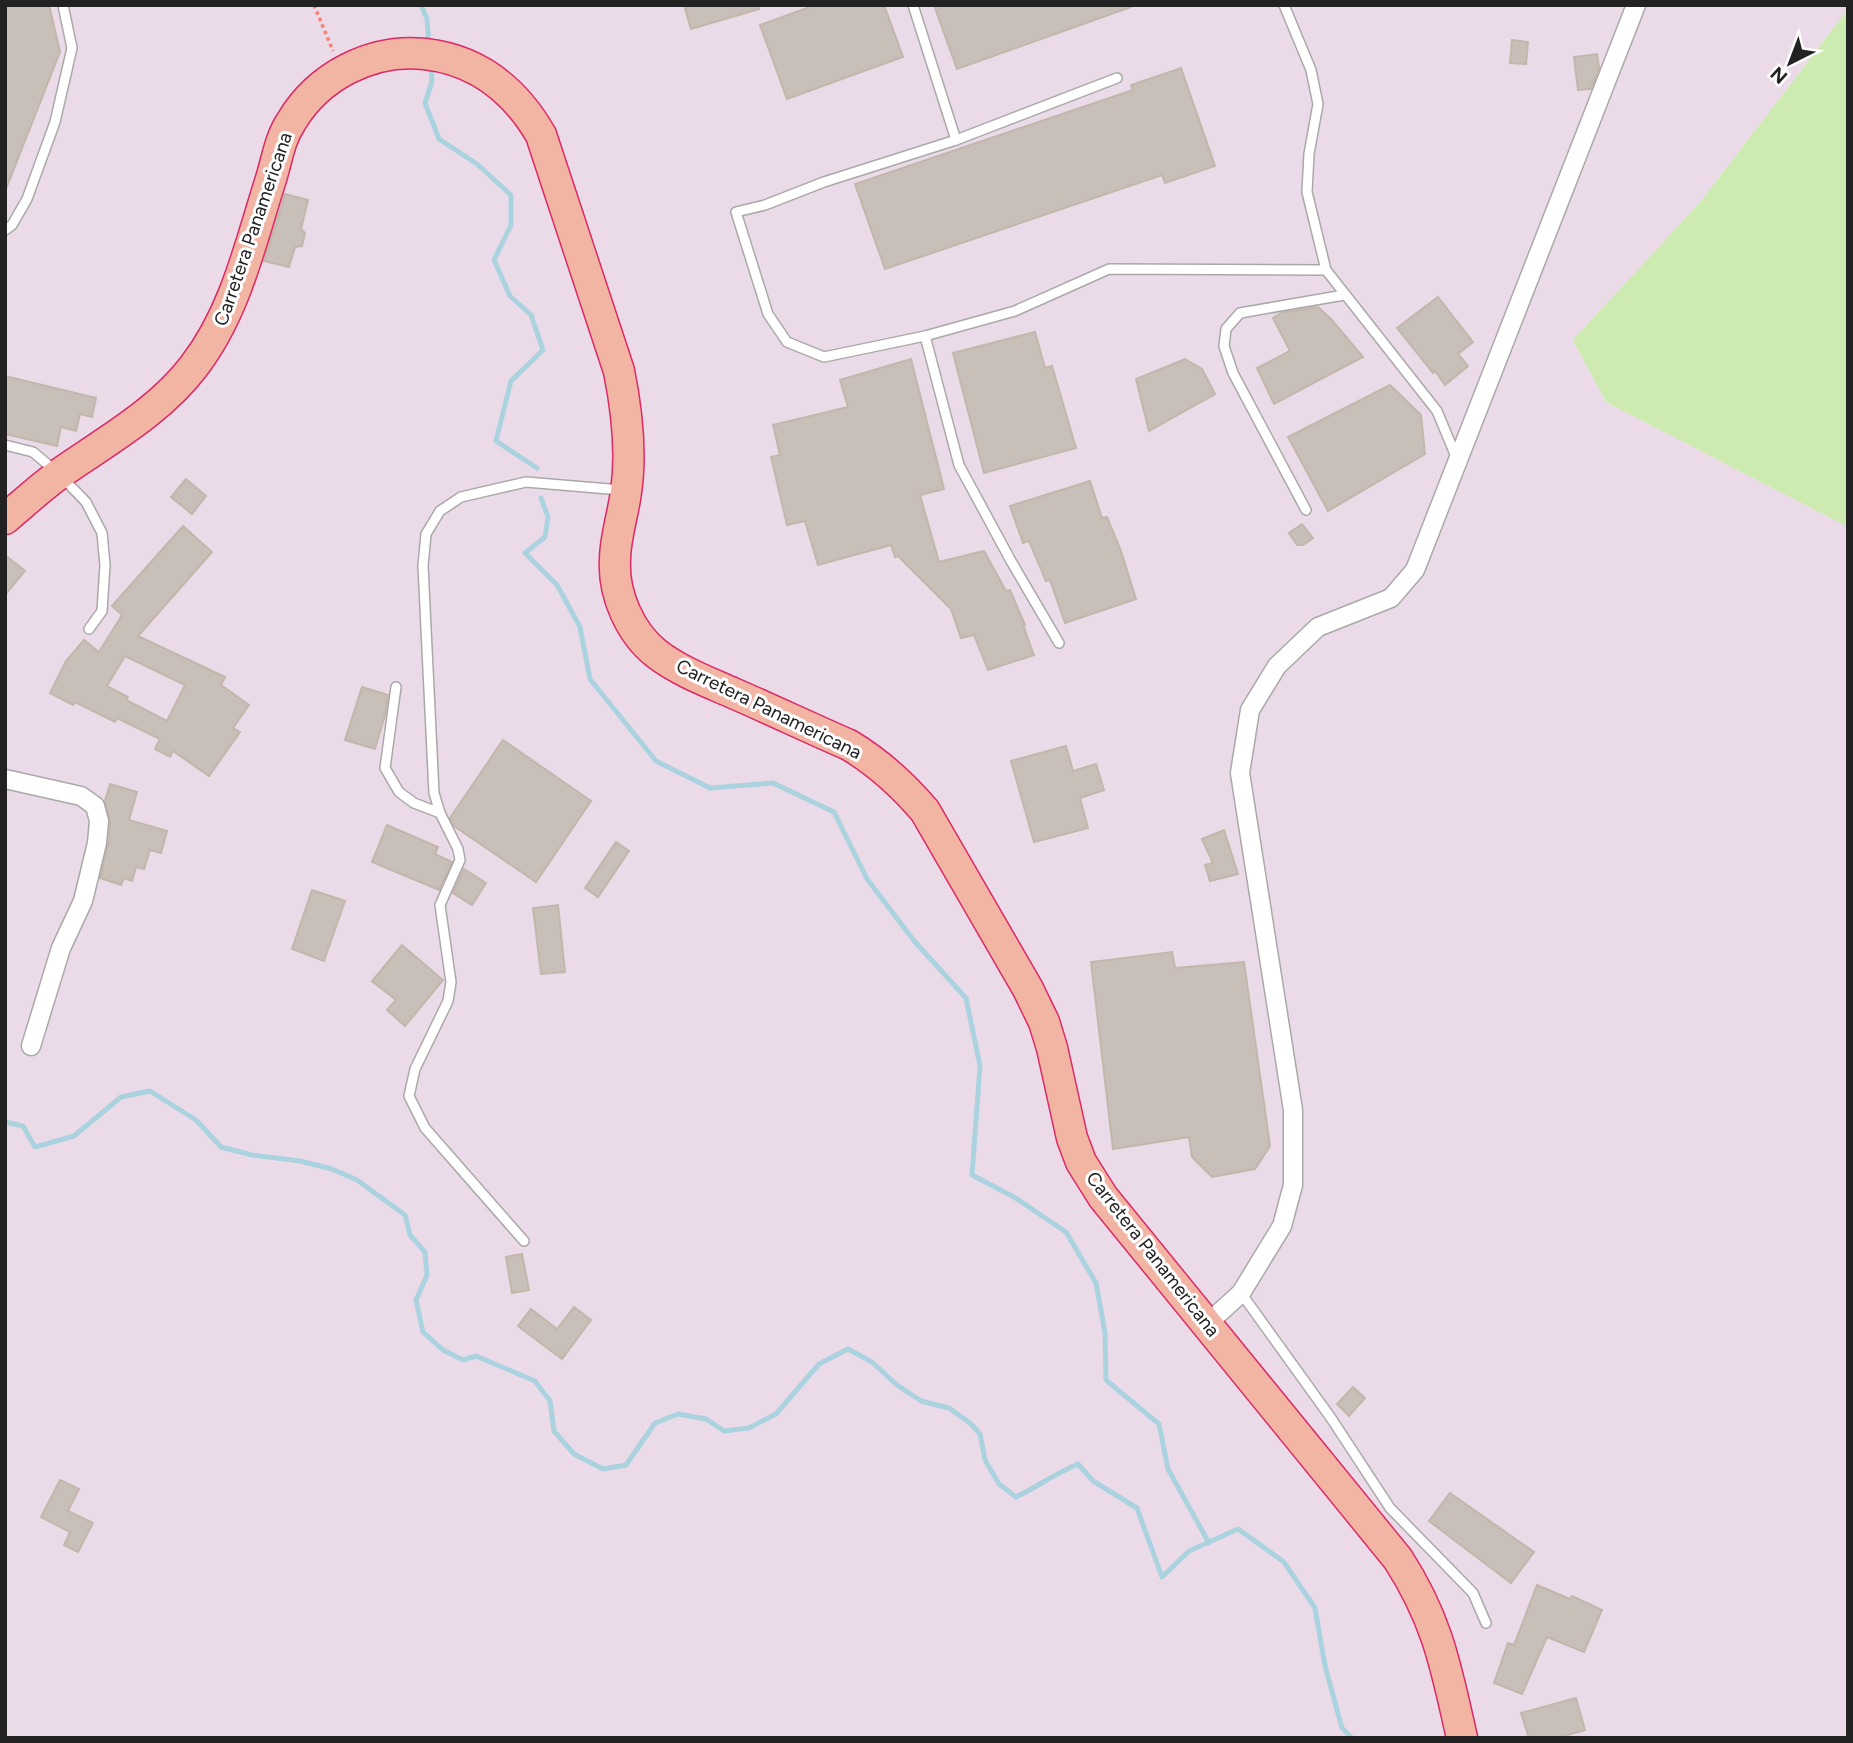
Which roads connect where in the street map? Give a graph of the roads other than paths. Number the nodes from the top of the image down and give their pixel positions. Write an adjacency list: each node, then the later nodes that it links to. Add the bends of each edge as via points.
1 (63, 5): 7 (lane, via 72,48 55,122 27,199)
2 (914, 5): 6 (lane)
3 (1284, 5): 8 (lane, via 1311,70 1318,104 1307,192)
4 (1636, 5): 12 (street)
5 (1117, 78): 6 (lane)
6 (956, 140): 10 (lane, via 736,212 768,314 787,342 824,357)
7 (5, 230)
8 (1326, 270): 9 (lane); 10 (lane, via 1109,269 1015,311)
9 (1344, 295): 12 (lane, via 1437,411); 15 (lane, via 1240,313 1226,329 1224,346 1233,373)
10 (925, 336): 18 (lane, via 959,466)
11 (5, 445): 13 (lane, via 33,452)
12 (1457, 460): 24 (street, via 1415,570 1391,598 1318,627 1278,666 1250,710 1240,773 1293,1110 1293,1185 1282,1227)
13 (59, 474): 14 (highway, Carretera Panamericana, via 132,425 171,391 210,344 236,288 280,143 306,100 341,72 364,62 417,53 465,63 491,77 514,96 541,135 619,371 628,424); 16 (highway, Carretera Panamericana); 17 (lane, via 86,502 102,533 102,611)
14 (627, 490): 21 (lane, via 526,482 461,497 440,511 426,534 423,566 434,793); 25 (highway, Carretera Panamericana, via 614,560 620,599 642,639 692,675 849,745 888,771 918,803 1044,1023 1072,1138 1091,1180)
15 (1306, 510)
16 (5, 519)
17 (89, 629)
18 (1059, 643)
19 (396, 687): 21 (lane, via 386,768 399,792)
20 (5, 779): 22 (street, via 81,796 95,807 99,821 83,901 61,948)
21 (440, 813): 23 (lane, via 460,860 440,905 451,982 448,1001 415,1069 409,1096 425,1128)
22 (31, 1046)
23 (524, 1241)
24 (1241, 1293): 25 (street); 26 (lane, via 1390,1508 1473,1593)
25 (1207, 1324): 27 (highway, Carretera Panamericana, via 1412,1581 1444,1656)
26 (1486, 1623)
27 (1462, 1738)

